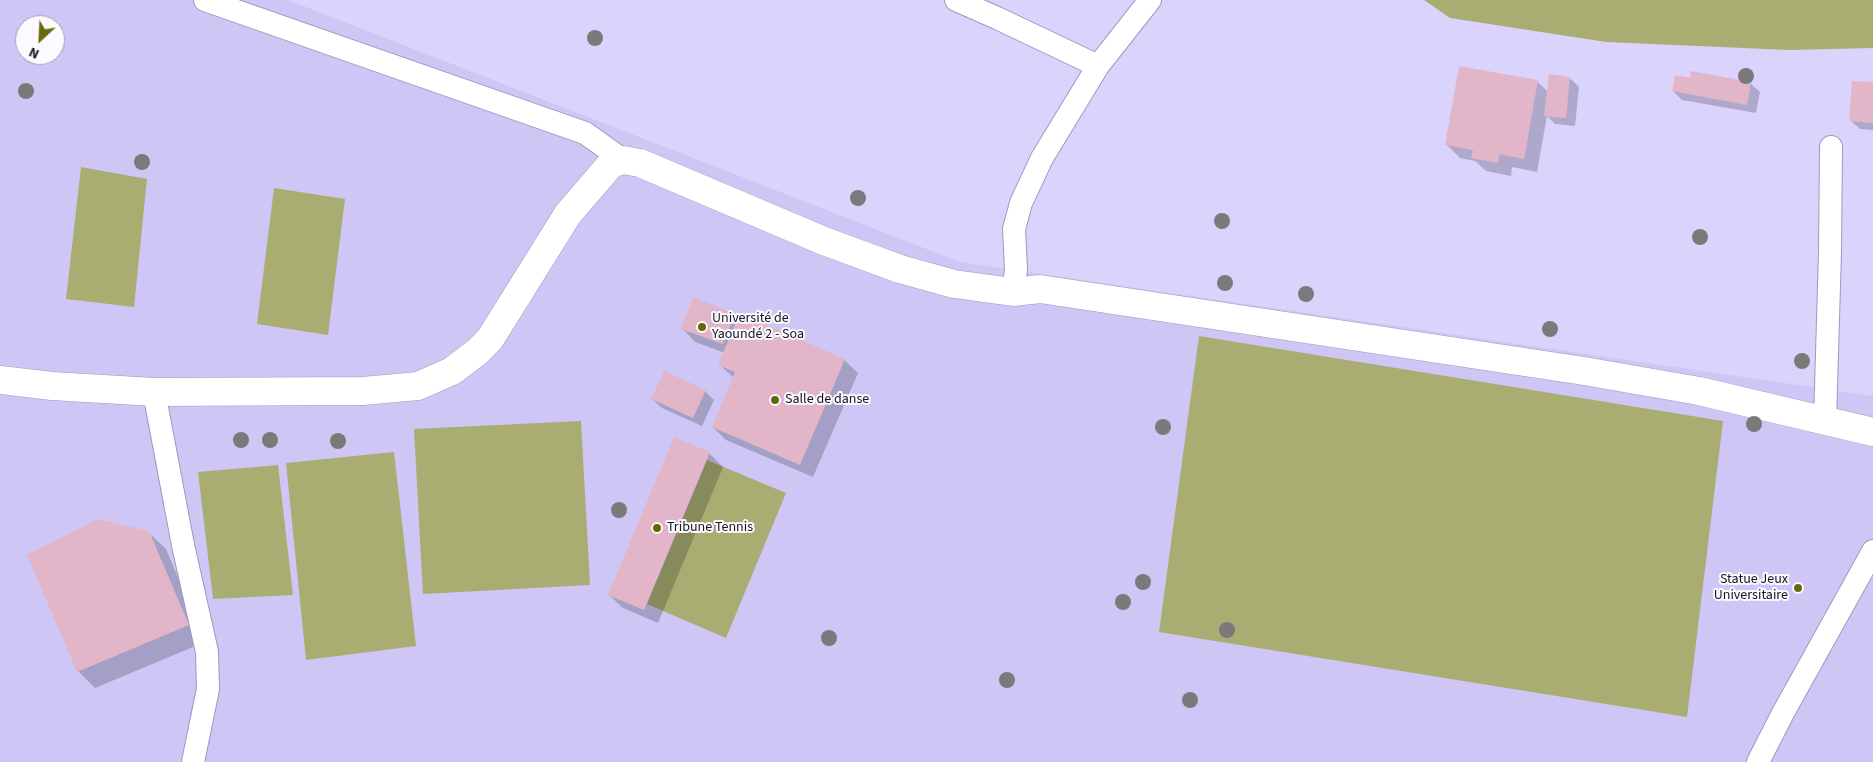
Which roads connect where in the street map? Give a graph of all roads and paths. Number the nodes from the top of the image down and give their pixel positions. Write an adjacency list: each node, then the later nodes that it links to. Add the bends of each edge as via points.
1 (205, 0): 6 (street, via 585,133)
2 (956, 0): 4 (street)
3 (1150, 0): 4 (street)
4 (1098, 66): 7 (street, via 1042,158 1021,203 1014,229 1016,270)
5 (1830, 147): 10 (street)
6 (624, 160): 7 (street, via 640,162 900,270 954,284); 9 (street, via 611,164 568,214 490,339 452,372 418,386 363,391)
7 (1013, 292): 10 (street, via 1040,289 1584,371 1699,391)
8 (0, 380): 9 (street)
9 (154, 392): 13 (street, via 207,652 208,689)
10 (1825, 421): 11 (street)
11 (1873, 432)
12 (1873, 552): 14 (street)
13 (194, 762)
14 (1758, 762)

